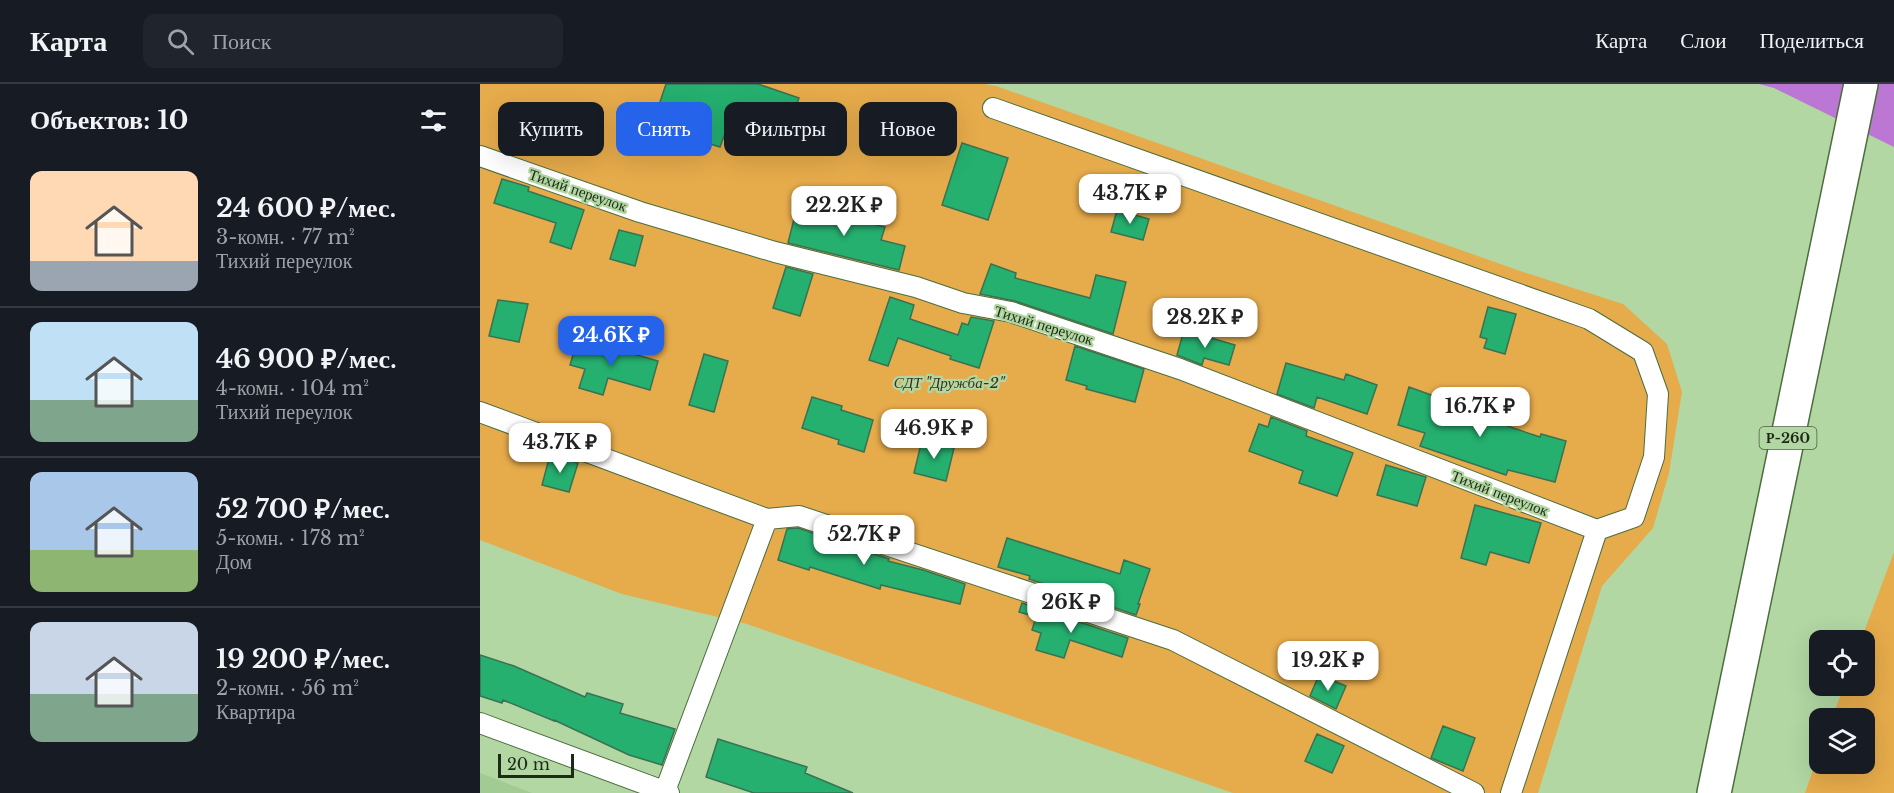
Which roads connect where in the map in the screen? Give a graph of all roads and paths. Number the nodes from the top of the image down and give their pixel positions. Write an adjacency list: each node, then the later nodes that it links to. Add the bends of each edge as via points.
1 (1861, 84): 11 (highway, Р-260)
2 (993, 108): 6 (street, via 1589,319 1643,352 1658,394 1654,457 1634,517)
3 (480, 156): 6 (street, Тихий переулок, via 640,212 775,252 916,286 963,303 1011,312 1180,369)
4 (480, 412): 5 (street)
5 (767, 519): 8 (street); 9 (street, via 799,516 1173,640)
6 (1597, 530): 10 (street)
7 (480, 723): 8 (street)
8 (667, 792)
9 (1474, 793)
10 (1511, 793)
11 (1714, 793)

